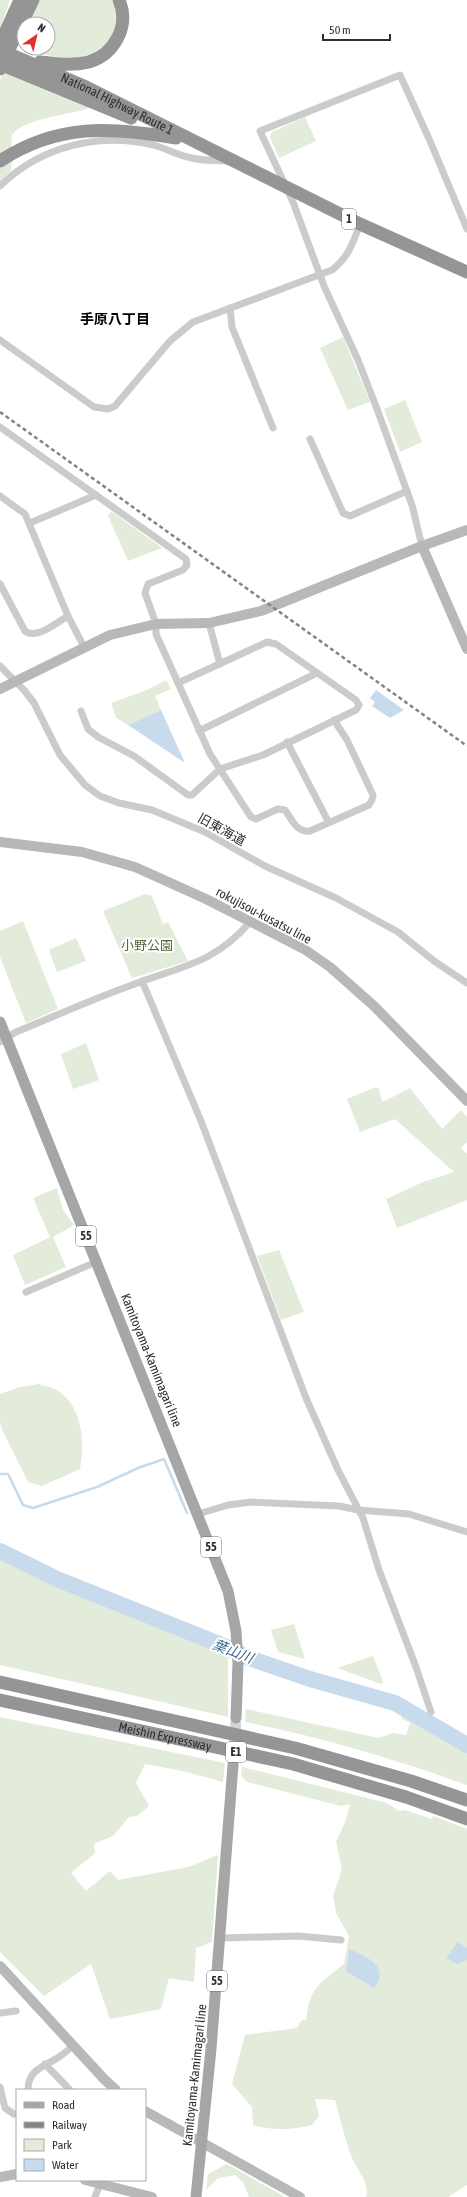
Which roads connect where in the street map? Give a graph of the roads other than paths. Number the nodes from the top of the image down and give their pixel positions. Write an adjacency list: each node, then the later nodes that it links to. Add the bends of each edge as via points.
1 (30, 0): 4 (highway)
2 (34, 0): 4 (highway)
3 (119, 0): 5 (highway, via 123,15 120,35 108,51 95,59 80,63 53,64)
4 (19, 7): 5 (highway)
5 (5, 46): 7 (highway, bridge); 10 (highway, National Highway Route 1 / 1)
6 (0, 64): 8 (highway, National Highway Route 1 / 1)
7 (0, 69)
8 (176, 138): 9 (highway, via 121,130 81,130 42,140); 10 (highway, National Highway Route 1 / 1)
9 (0, 160)
10 (232, 161): 11 (street, via 192,158 154,145 103,140 74,143 18,170); 12 (highway, National Highway Route 1 / 1)
11 (0, 186)
12 (285, 188): 13 (highway, National Highway Route 1 / 1); 14 (street, via 260,131 400,76); 16 (street, via 293,202)
13 (360, 224): 15 (highway, National Highway Route 1 / 1); 16 (street, via 343,261)
14 (467, 229)
15 (467, 272)
16 (321, 275): 17 (street); 22 (street, via 377,409)
17 (230, 308): 18 (street, via 193,322 178,332 120,402 108,409 94,406); 20 (street, via 232,327)
18 (0, 340)
19 (0, 427): 23 (street)
20 (273, 428)
21 (310, 439): 22 (street, via 343,513 350,516)
22 (407, 492): 27 (street)
23 (96, 495): 25 (street); 31 (street, via 186,559 187,565 183,570 148,584 145,593)
24 (0, 496): 25 (street, via 25,514)
25 (30, 523): 29 (street)
26 (467, 530): 27 (street)
27 (422, 546): 30 (street, via 261,611); 33 (street)
28 (0, 584): 29 (street, via 29,634 35,634)
29 (68, 616): 32 (street)
30 (209, 623): 31 (street); 34 (street)
31 (156, 624): 32 (street, via 110,635); 38 (street, via 156,634)
32 (84, 647): 37 (street)
33 (467, 649)
34 (220, 664): 36 (street, via 267,642 276,644); 38 (street)
35 (0, 666): 37 (street, 旧東海道)
36 (317, 672): 41 (street, via 356,700 359,705 356,710); 42 (street)
37 (16, 682): 39 (street); 49 (street, 旧東海道, via 34,703 69,768 95,792 119,803 152,810 193,826 265,866 336,898 398,932)
38 (178, 683): 42 (street)
39 (0, 689)
40 (80, 711): 44 (street, via 88,729 98,737 134,756 188,795 198,792)
41 (334, 720): 43 (street); 45 (street, via 347,740 373,795 369,805)
42 (199, 731): 44 (street)
43 (287, 742): 44 (street, via 263,755); 45 (street)
44 (220, 769): 45 (street, via 256,820 278,809 285,810 303,832)
45 (328, 821)
46 (0, 842): 47 (street, rokujisou-kusatsu line, via 82,852 136,866)
47 (250, 922): 48 (street, via 230,943 205,960); 52 (street, rokujisou-kusatsu line, via 304,949 330,967 374,1006)
48 (142, 981): 51 (street, via 16,1032); 55 (street, via 201,1121 301,1386)
49 (467, 983)
50 (0, 1022): 51 (main road, Kamitoyama-Kamimagari line / 55)
51 (4, 1040): 53 (main road, Kamitoyama-Kamimagari line / 55)
52 (467, 1101)
53 (96, 1262): 54 (street); 56 (main road, Kamitoyama-Kamimagari line / 55)
54 (26, 1292)
55 (358, 1510): 56 (street, via 338,1506 251,1502 228,1505); 57 (street, via 409,1514); 61 (street)
56 (198, 1514): 62 (main road, Kamitoyama-Kamimagari line / 55, via 228,1591 236,1631)
57 (467, 1532)
58 (0, 1682): 65 (highway, Meishin Expressway / E1, via 295,1748)
59 (0, 1700): 63 (highway, Meishin Expressway / E1)
60 (0, 1706): 63 (highway)
61 (431, 1712)
62 (236, 1718)
63 (176, 1739): 66 (highway, Meishin Expressway / E1, via 293,1764 351,1780)
64 (233, 1765): 67 (main road, Kamitoyama-Kamimagari line / 55)
65 (467, 1800)
66 (467, 1819)
67 (220, 1938): 68 (street, via 298,1936); 80 (main road, Kamitoyama-Kamimagari line / 55)
68 (341, 1940)
69 (0, 1966): 72 (street)
70 (16, 2011): 71 (street)
71 (0, 2013)
72 (74, 2045): 73 (street, via 59,2058); 77 (street)
73 (45, 2064): 75 (street, via 33,2073); 76 (street)
74 (0, 2087): 79 (street, via 5,2108)
75 (28, 2089)
76 (69, 2089)
77 (115, 2089)
78 (146, 2112): 80 (street)
79 (16, 2114)
80 (201, 2142): 87 (main road, Kamitoyama-Kamimagari line / 55); 88 (street)
81 (16, 2174): 82 (street)
82 (0, 2177)
83 (89, 2181): 84 (street)
84 (100, 2184): 85 (street); 86 (street)
85 (95, 2197)
86 (151, 2197)
87 (196, 2197)
88 (300, 2197)

